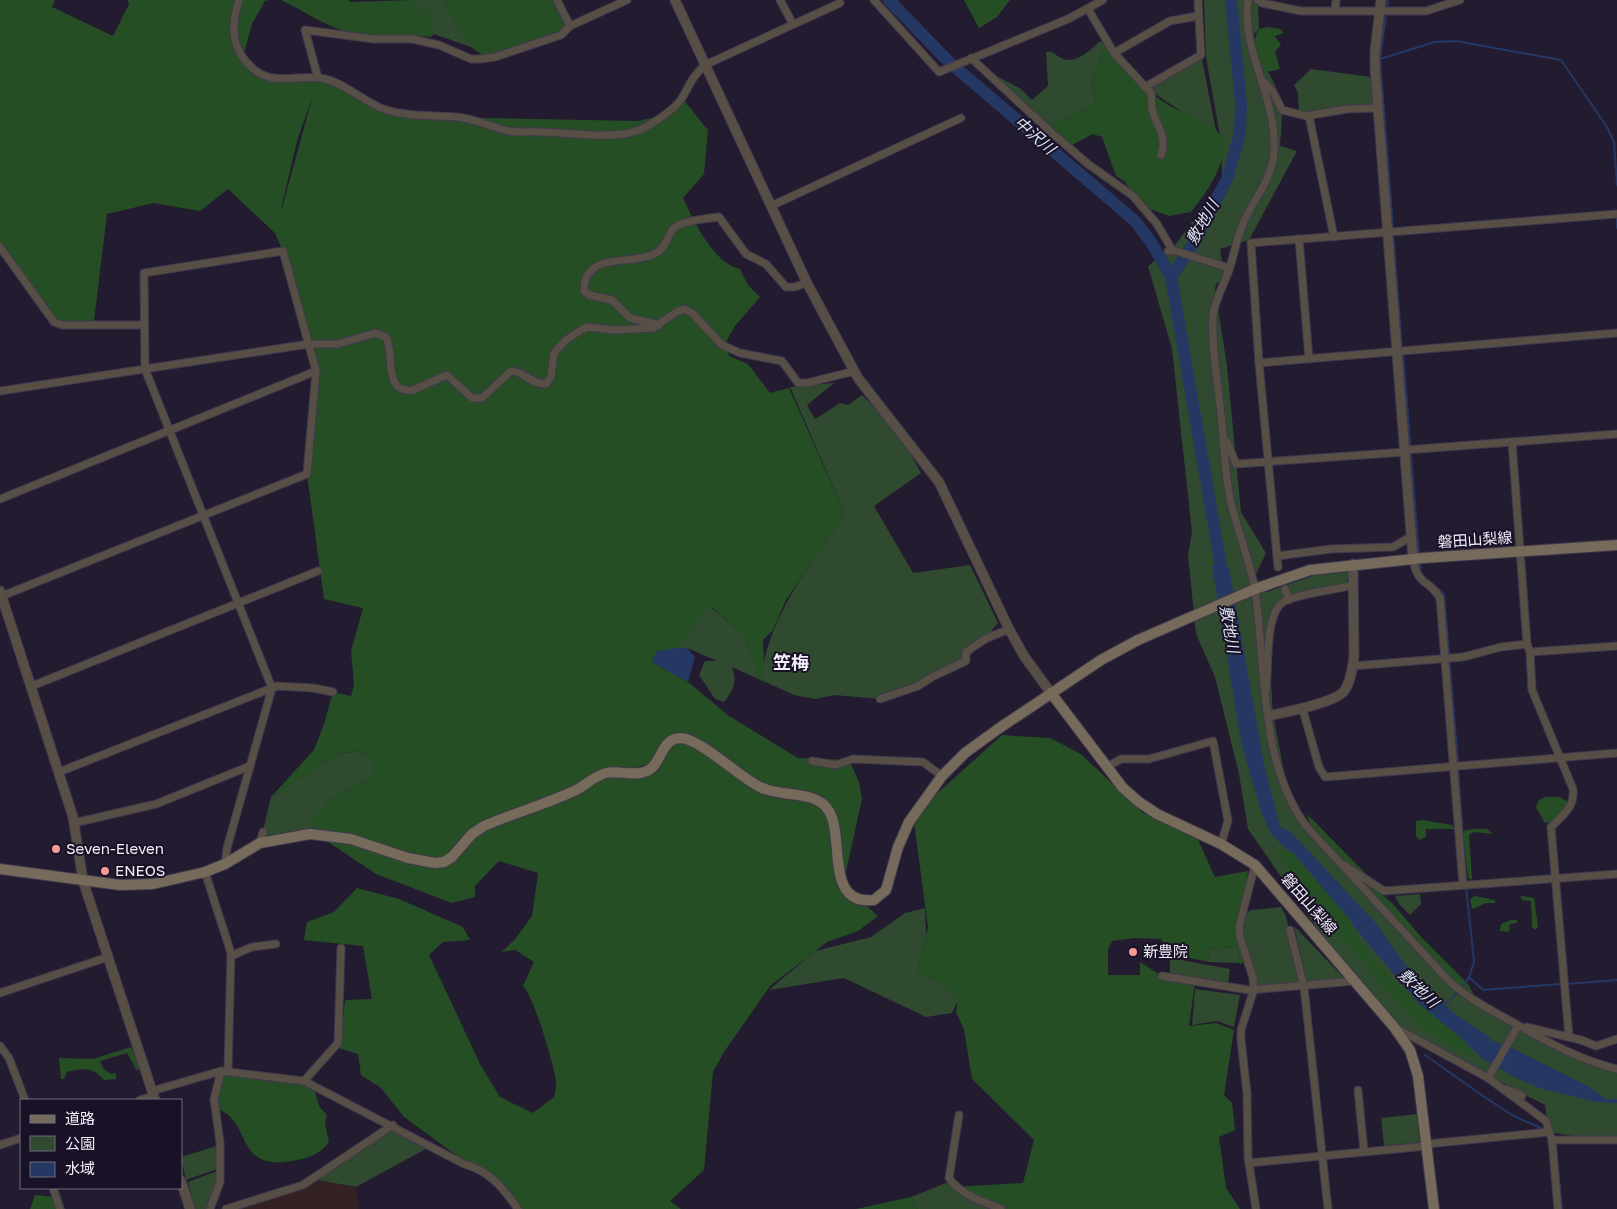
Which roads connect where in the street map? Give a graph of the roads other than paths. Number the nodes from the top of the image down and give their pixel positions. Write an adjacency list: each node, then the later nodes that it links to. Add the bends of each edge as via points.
1 (239, 0): 24 (street, via 234,17 234,41 241,55 256,70 278,78)
2 (557, 0): 20 (street)
3 (628, 0): 20 (street)
4 (675, 0): 23 (street)
5 (780, 0): 19 (street)
6 (874, 0): 22 (street, via 939,72)
7 (1103, 0): 15 (street)
8 (1198, 0): 18 (street)
9 (1248, 0): 25 (street, via 1247,26)
10 (1258, 0): 16 (street, via 1301,11)
11 (1336, 0): 16 (street)
12 (1381, 0): 17 (street)
13 (1460, 0): 17 (street, via 1426,12)
14 (840, 3): 19 (street)
15 (1088, 9): 21 (street); 22 (street)
16 (1335, 11): 17 (street)
17 (1379, 11): 27 (street, via 1374,52)
18 (1198, 16): 21 (street, via 1170,21); 26 (street, via 1202,55)
19 (793, 24): 23 (street)
20 (570, 26): 24 (street, via 561,35 480,59 471,59 440,45 412,39 305,30)
21 (1114, 53): 26 (street)
22 (969, 59): 37 (street, via 1088,164 1133,196 1157,224 1171,249)
23 (705, 65): 24 (street, via 689,81 678,103 654,124 623,134 511,131 459,117 401,114 384,109 337,82); 31 (street)
24 (318, 78)
25 (1262, 80): 28 (street, via 1282,110); 37 (street, via 1275,132 1273,161 1266,182 1245,218)
26 (1145, 87): 30 (street, via 1151,93 1152,110 1161,127 1164,147)
27 (1378, 108): 28 (street, via 1346,109); 33 (street)
28 (1309, 116): 34 (street)
29 (961, 118): 31 (street)
30 (1161, 155)
31 (771, 206): 38 (street)
32 (1617, 214): 33 (street)
33 (1389, 232): 34 (street); 43 (street)
34 (1334, 236): 35 (street)
35 (1299, 239): 44 (street); 45 (street, via 1251,243)
36 (0, 249): 39 (street, via 54,322 62,325)
37 (1227, 268): 52 (street, via 1213,313)
38 (807, 283): 40 (street, via 786,287 766,264 746,254 719,217 689,223 674,228 659,251 636,259 602,263 589,274 584,284 584,291 589,295 612,300 630,318); 48 (street)
39 (144, 324): 42 (street, via 144,273 283,251); 46 (street)
40 (660, 325): 42 (street, via 615,330 587,327 566,340 554,354 550,381 546,384 536,383 511,371 477,399 447,374 413,390 398,386 394,383 389,362 388,342 381,334 338,344); 48 (street, via 674,313 685,309 692,312 722,345 740,353 782,361 798,383)
41 (1617, 333): 43 (street)
42 (309, 344): 46 (street); 47 (street)
43 (1397, 352): 44 (street); 54 (street)
44 (1308, 359): 45 (street)
45 (1259, 363): 55 (street)
46 (145, 369): 49 (street); 50 (street)
47 (316, 371): 50 (street); 57 (street, via 307,474)
48 (855, 371): 74 (street, via 939,482)
49 (0, 391)
50 (170, 431): 56 (street); 57 (street)
51 (1617, 434): 53 (street)
52 (1223, 435): 55 (street, via 1236,464); 68 (street, via 1229,495)
53 (1512, 442): 54 (street); 60 (street)
54 (1405, 451): 55 (street); 58 (street)
55 (1268, 462): 61 (street)
56 (0, 499)
57 (204, 515): 69 (street); 71 (street)
58 (1412, 536): 61 (street, via 1393,547 1330,549); 62 (street)
59 (1617, 545): 60 (main road, 磐田山梨線)
60 (1519, 552): 62 (main road, 磐田山梨線); 75 (street)
61 (1277, 556): 64 (street)
62 (1413, 559): 63 (main road, 磐田山梨線); 78 (street, via 1417,576 1440,598)
63 (1353, 564): 66 (street); 68 (main road, 磐田山梨線, via 1310,570)
64 (1278, 567)
65 (318, 571): 71 (street)
66 (1353, 585): 70 (street); 79 (street)
67 (1285, 589): 70 (street)
68 (1253, 590): 83 (main road, 磐田山梨線, via 1138,640); 84 (street)
69 (1, 594): 72 (street)
70 (1289, 600): 84 (street, via 1277,607 1272,619)
71 (238, 603): 80 (street); 81 (street)
72 (9, 614): 73 (street); 80 (street)
73 (0, 618)
74 (1009, 630): 83 (street); 85 (street, via 984,639 966,652 966,661 918,686)
75 (1527, 644): 77 (street); 78 (street)
76 (1617, 646): 77 (street)
77 (1530, 652): 89 (street, via 1532,690)
78 (1445, 659): 79 (street); 92 (street)
79 (1352, 666): 86 (street, via 1343,692)
80 (32, 686): 94 (street)
81 (272, 688): 82 (street, via 313,688); 91 (street); 94 (street)
82 (333, 692)
83 (1051, 693): 93 (main road, 磐田山梨線); 95 (main road, 磐田山梨線, via 965,753)
84 (1265, 697): 87 (street)
85 (880, 699)
86 (1302, 707): 87 (street); 92 (street, via 1319,767 1325,777)
87 (1269, 716): 101 (street, via 1280,770 1294,807 1307,827)
88 (1617, 754): 89 (street)
89 (1561, 759): 92 (street); 106 (street, via 1574,799 1569,810 1551,827)
90 (812, 761): 95 (street, via 836,765 853,759 923,762)
91 (250, 766): 96 (street, via 156,804); 100 (street)
92 (1454, 767): 108 (street)
93 (1107, 768): 99 (main road, 磐田山梨線, via 1123,788 1157,814); 99 (street, via 1121,759 1149,760 1213,741 1228,821)
94 (59, 772): 96 (street)
95 (942, 776): 98 (main road, 磐田山梨線, via 909,822 886,890 874,900 867,901 852,896 843,885 833,822 825,804 805,796 767,791 682,738 668,743 652,768 645,772 605,773 577,789 484,826 444,862 408,858 337,836 310,834)
96 (74, 823): 107 (street)
97 (263, 832): 98 (street)
98 (260, 843): 100 (main road)
99 (1221, 844): 102 (main road, 磐田山梨線)
100 (225, 864): 104 (main road)
101 (1341, 864): 108 (street, via 1384,892); 120 (street, via 1466,997)
102 (1255, 865): 115 (main road, 磐田山梨線); 117 (street, via 1239,927)
103 (0, 869): 107 (main road)
104 (205, 872): 107 (main road, via 136,886); 112 (street)
105 (1617, 874): 106 (street)
106 (1557, 878): 108 (street); 121 (street)
107 (83, 882): 113 (street)
108 (1463, 886)
109 (1290, 930): 116 (street)
110 (276, 944): 112 (street, via 252,947)
111 (341, 948): 127 (street, via 338,1043)
112 (231, 956): 125 (street)
113 (108, 957): 118 (street); 130 (street)
114 (1162, 976): 117 (street)
115 (1356, 981): 116 (street); 119 (main road, 磐田山梨線)
116 (1304, 987): 117 (street); 142 (street)
117 (1254, 989): 143 (street, via 1241,1030)
118 (0, 993)
119 (1394, 1027): 126 (street); 140 (main road, 磐田山梨線, via 1410,1050 1418,1076)
120 (1516, 1028): 121 (street); 124 (street, via 1577,1057); 126 (street)
121 (1569, 1037): 122 (street, via 1596,1046)
122 (1617, 1039)
123 (0, 1046): 132 (street, via 9,1058)
124 (1617, 1069)
125 (225, 1071): 127 (street); 130 (street); 148 (street, via 214,1099 220,1142 220,1182)
126 (1489, 1076): 128 (street)
127 (304, 1081): 134 (street)
128 (1494, 1084): 131 (street); 135 (street, via 1546,1120)
129 (1358, 1090): 141 (street)
130 (153, 1096)
131 (1522, 1096)
132 (25, 1099)
133 (959, 1115): 151 (street, via 949,1178 955,1187 968,1195)
134 (393, 1126): 149 (street, via 303,1185); 150 (street, via 487,1174)
135 (1549, 1132): 137 (street); 140 (street)
136 (20, 1138): 139 (street)
137 (1552, 1140): 138 (street); 155 (street)
138 (1617, 1140)
139 (0, 1145)
140 (1427, 1145): 141 (street); 154 (main road, 磐田山梨線)
141 (1364, 1151): 142 (street)
142 (1322, 1155): 143 (street); 153 (street)
143 (1249, 1164): 152 (street)
144 (182, 1184): 147 (street)
145 (53, 1189): 146 (street)
146 (60, 1209)
147 (190, 1209)
148 (210, 1209)
149 (226, 1209)
150 (518, 1209)
151 (1001, 1209)
152 (1256, 1209)
153 (1328, 1209)
154 (1434, 1209)
155 (1558, 1209)

